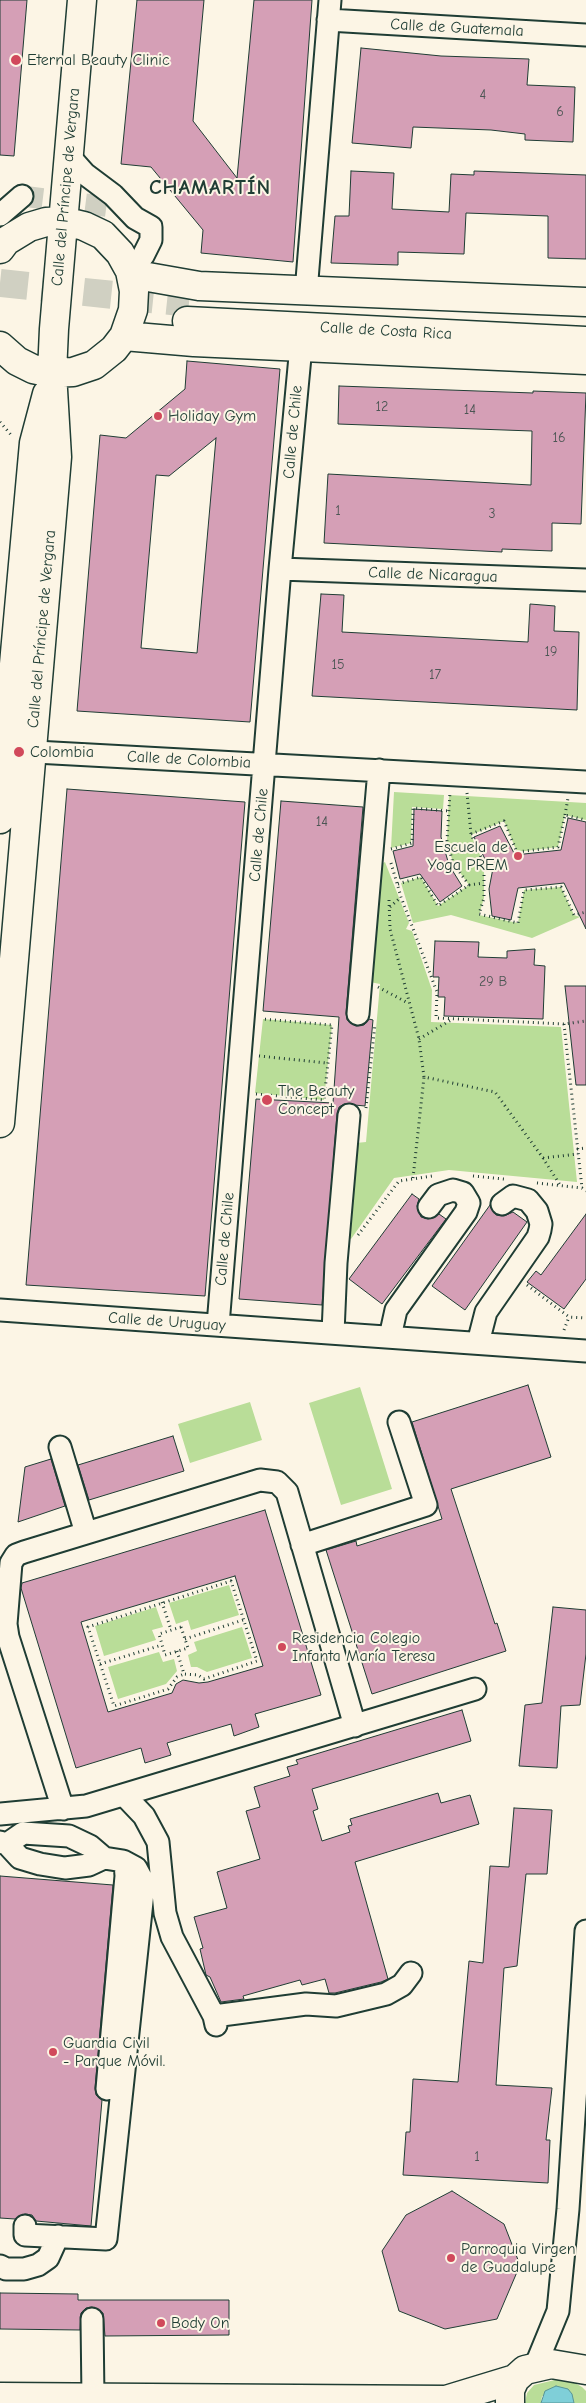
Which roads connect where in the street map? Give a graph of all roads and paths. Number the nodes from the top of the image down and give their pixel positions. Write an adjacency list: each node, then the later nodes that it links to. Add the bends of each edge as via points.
1 (82, 0): 4 (main road, Calle del Príncipe de Vergara)
2 (329, 10): 3 (street, Calle de Guatemala); 11 (street)
3 (586, 35)
4 (69, 156): 8 (main road, Calle del Príncipe de Vergara); 10 (street, via 135,218 151,227 151,240)
5 (22, 196): 7 (street)
6 (111, 207): 10 (street, via 143,244)
7 (0, 215)
8 (63, 221): 9 (main road, via 29,227 6,241); 10 (main road, via 103,235); 19 (main road, Calle del Príncipe de Vergara)
9 (0, 250)
10 (134, 267): 11 (main road, via 182,284); 14 (main road, via 133,310)
11 (306, 292): 12 (main road)
12 (586, 302)
13 (586, 320): 15 (main road, Calle de Costa Rica, via 188,312)
14 (124, 336): 17 (main road); 19 (main road, via 94,365 73,372)
15 (586, 341)
16 (0, 346): 19 (main road, via 16,361)
17 (301, 346): 18 (main road); 22 (street, Calle de Chile)
18 (586, 360)
19 (52, 373): 24 (main road, Calle del Príncipe de Vergara, via 34,443)
20 (0, 422): 21 (path)
21 (13, 437)
22 (280, 569): 23 (street, Calle de Nicaragua); 25 (street, Calle de Chile)
23 (586, 580)
24 (12, 751): 25 (street, Calle de Colombia); 30 (main road, Calle del Príncipe de Vergara); 53 (main road, Calle del Príncipe de Vergara)
25 (265, 764): 26 (street, Calle de Colombia); 43 (street, Calle de Chile)
26 (379, 770): 27 (street, Calle de Colombia); 42 (street)
27 (458, 775): 28 (street, Calle de Colombia); 29 (path); 32 (path)
28 (586, 782)
29 (449, 810): 34 (path, via 413,808 412,843); 37 (path, via 447,841 453,863)
30 (0, 818)
31 (586, 820): 32 (path, via 565,815 558,847 517,852 504,821)
32 (471, 834): 35 (path, via 484,864)
33 (385, 842): 34 (path)
34 (388, 850): 36 (path)
35 (484, 883): 37 (path); 39 (path, via 479,914 518,923 524,890 561,887 574,915)
36 (398, 884): 37 (path, via 421,877 438,906); 38 (path)
37 (469, 885)
38 (401, 897): 41 (path, via 389,907 390,929); 44 (path, via 437,992 436,1018)
39 (586, 912)
40 (378, 986): 41 (path)
41 (408, 1003): 47 (path)
42 (358, 1014): 52 (path, via 375,1017 372,1056 366,1113 350,1111)
43 (244, 1017): 48 (street, Calle de Chile); 49 (path, via 332,1025)
44 (451, 1020): 46 (path); 47 (path)
45 (586, 1021): 46 (path)
46 (564, 1024): 55 (path)
47 (419, 1039): 50 (path)
48 (241, 1054): 49 (path); 51 (street, Calle de Chile)
49 (328, 1063): 51 (path, via 324,1100)
50 (424, 1077): 57 (path, via 495,1092); 58 (path)
51 (238, 1092): 68 (street, Calle de Chile)
52 (349, 1115): 64 (street)
53 (0, 1123)
54 (586, 1148): 55 (path)
55 (577, 1149): 56 (path)
56 (578, 1154): 57 (path); 61 (path, via 582,1188)
57 (543, 1158): 60 (path)
58 (413, 1178)
59 (399, 1181): 64 (path)
60 (560, 1185)
61 (586, 1191)
62 (502, 1204): 65 (street, via 514,1196 523,1197 537,1211 541,1224 538,1237)
63 (429, 1207): 70 (street, via 438,1195 453,1190 463,1193 469,1203 466,1212 396,1310)
64 (336, 1263): 69 (street)
65 (513, 1274): 67 (path, via 569,1317); 71 (street, via 486,1312)
66 (0, 1310): 68 (street, Calle de Uruguay)
67 (586, 1318)
68 (218, 1325): 69 (street, Calle de Uruguay)
69 (334, 1333): 70 (street, Calle de Uruguay)
70 (390, 1337): 71 (street, Calle de Uruguay)
71 (478, 1343): 72 (street, Calle de Uruguay)
72 (586, 1351)
73 (399, 1422): 76 (street, via 426,1505)
74 (60, 1447): 75 (street)
75 (86, 1533): 76 (street, via 260,1480 277,1482 286,1492); 88 (street, via 16,1555 10,1563 8,1637)
76 (302, 1545): 86 (street)
77 (162, 1602): 78 (path, via 231,1581); 79 (path); 83 (path, via 88,1626)
78 (243, 1620): 80 (path); 84 (path, via 257,1661 204,1679)
79 (171, 1630): 80 (path, via 181,1627); 81 (path, via 159,1634)
80 (185, 1639): 82 (path, via 188,1648)
81 (162, 1646): 82 (path, via 165,1655); 83 (path)
82 (177, 1651): 84 (path)
83 (100, 1664): 84 (path, via 114,1706 168,1690 176,1677)
84 (184, 1674)
85 (476, 1689): 86 (street)
86 (355, 1726): 87 (street)
87 (124, 1795): 88 (street); 94 (street, via 144,1816 158,1842 164,1913 172,1936 215,2020 306,2004 336,2006 386,1994 402,1985)
88 (63, 1809): 89 (street)
89 (0, 1814)
90 (3, 1843): 91 (street, via 20,1858 65,1868 89,1865); 91 (street, via 24,1833 68,1836 90,1846)
91 (104, 1858): 92 (street)
92 (125, 1862): 95 (street); 97 (street, via 136,1868 144,1883 144,1903 106,2239)
93 (586, 1931): 101 (street, via 558,2311)
94 (411, 1973)
95 (107, 2089)
96 (25, 2226): 97 (street, via 25,2235)
97 (58, 2236): 98 (street, via 48,2258 38,2265 24,2269)
98 (0, 2266)
99 (92, 2319): 103 (street)
100 (586, 2370): 101 (main road, via 551,2364)
101 (520, 2383): 104 (main road)
102 (0, 2398): 103 (main road)
103 (93, 2398): 104 (main road)
104 (452, 2402)

